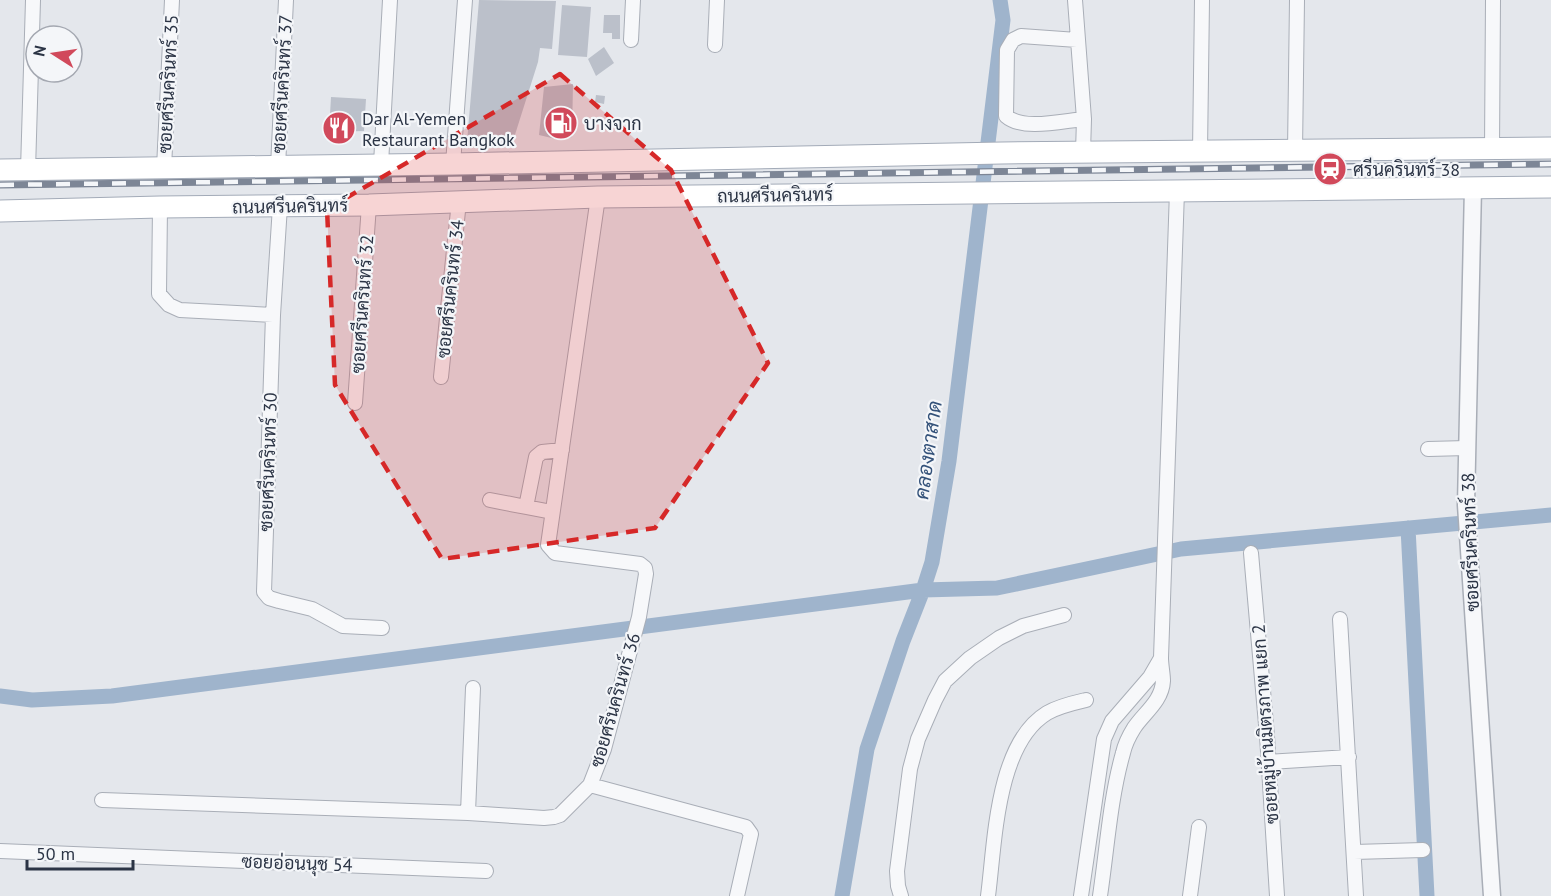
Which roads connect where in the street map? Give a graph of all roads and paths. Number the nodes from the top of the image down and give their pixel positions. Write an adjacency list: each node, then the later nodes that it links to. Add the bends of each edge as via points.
1 (33, 0): 26 (street)
2 (172, 0): 24 (street, ซอยศรีนครินทร์ 35)
3 (286, 0): 23 (street, ซอยศรีนครินทร์ 37)
4 (390, 0): 21 (street)
5 (465, 0): 22 (street)
6 (633, 0): 12 (street)
7 (717, 0): 14 (street)
8 (1075, 0): 13 (street)
9 (1202, 0): 19 (street)
10 (1297, 0): 18 (street)
11 (1493, 0): 17 (street)
12 (631, 40)
13 (1077, 40): 15 (street); 15 (street, via 1021,36 1013,40 1007,50 1006,116 1023,124)
14 (715, 45)
15 (1084, 119): 20 (street)
16 (1551, 148): 17 (main road, ถนนศรีนครินทร์)
17 (1492, 149): 18 (main road, ถนนศรีนครินทร์)
18 (1296, 151): 19 (main road, ถนนศรีนครินทร์)
19 (1200, 152): 20 (main road, ถนนศรีนครินทร์)
20 (1083, 153): 22 (main road, ถนนศรีนครินทร์)
21 (381, 164): 22 (main road, ถนนศรีนครินทร์); 23 (main road, ถนนศรีนครินทร์)
22 (453, 164)
23 (278, 167): 24 (main road, ถนนศรีนครินทร์)
24 (164, 168): 26 (main road, ถนนศรีนครินทร์)
25 (0, 170): 26 (main road, ถนนศรีนครินทร์)
26 (28, 170)
27 (1473, 187): 28 (main road, ถนนศรีนครินทร์); 29 (main road, ถนนศรีนครินทร์); 39 (street, ซอยศรีนครินทร์ 38)
28 (1551, 187)
29 (1177, 191): 30 (main road, ถนนศรีนครินทร์); 49 (street)
30 (598, 197): 31 (main road, ถนนศรีนครินทร์); 41 (street, ซอยศรีนครินทร์ 36)
31 (459, 201): 32 (main road, ถนนศรีนครินทร์); 37 (street, ซอยศรีนครินทร์ 34)
32 (369, 205): 33 (main road, ถนนศรีนครินทร์); 38 (street, ซอยศรีนครินทร์ 32)
33 (280, 206): 34 (main road, ถนนศรีนครินทร์); 36 (street, ซอยศรีนครินทร์ 30)
34 (160, 207): 35 (main road, ถนนศรีนครินทร์); 36 (street, via 159,294 164,300 180,310)
35 (0, 211)
36 (273, 315): 48 (street, ซอยศรีนครินทร์ 30, via 264,592 269,598 312,609 343,626)
37 (441, 377)
38 (355, 403)
39 (1467, 448): 40 (street); 70 (street, ซอยศรีนครินทร์ 38, via 1467,533)
40 (1428, 449)
41 (561, 450): 43 (street, via 542,452 536,457); 44 (street, ซอยศรีนครินทร์ 36)
42 (490, 500): 43 (street)
43 (526, 507): 44 (street)
44 (552, 512): 54 (street, ซอยศรีนครินทร์ 36, via 549,545 555,553 640,564 646,574 639,617 604,749)
45 (1251, 553): 53 (street, ซอยหมู่บ้านมิตรภาพ แยก 2)
46 (1064, 615): 62 (street, via 1023,626 999,638 945,681 934,700 910,769 897,871)
47 (1340, 619): 52 (street)
48 (382, 627)
49 (1161, 658): 65 (street, via 1112,721 1104,739); 66 (street, via 1161,693 1135,726 1123,752)
50 (473, 687): 56 (street)
51 (1086, 700): 64 (street, via 1046,714 1017,747 999,815)
52 (1349, 757): 53 (street); 60 (street)
53 (1268, 762): 68 (street, ซอยหมู่บ้านมิตรภาพ แยก 2)
54 (590, 785): 56 (street, ซอยศรีนครินทร์ 36, via 554,817); 63 (street, via 746,826 751,834)
55 (102, 800): 56 (street, ซอยศรีนครินทร์ 36)
56 (468, 813)
57 (1199, 826): 67 (street)
58 (1423, 850): 60 (street)
59 (0, 851): 61 (street, ซอยอ่อนนุช 54)
60 (1354, 852): 69 (street)
61 (486, 871)
62 (905, 895)
63 (737, 896)
64 (988, 896)
65 (1081, 896)
66 (1100, 896)
67 (1190, 896)
68 (1277, 896)
69 (1356, 896)
70 (1492, 896)

